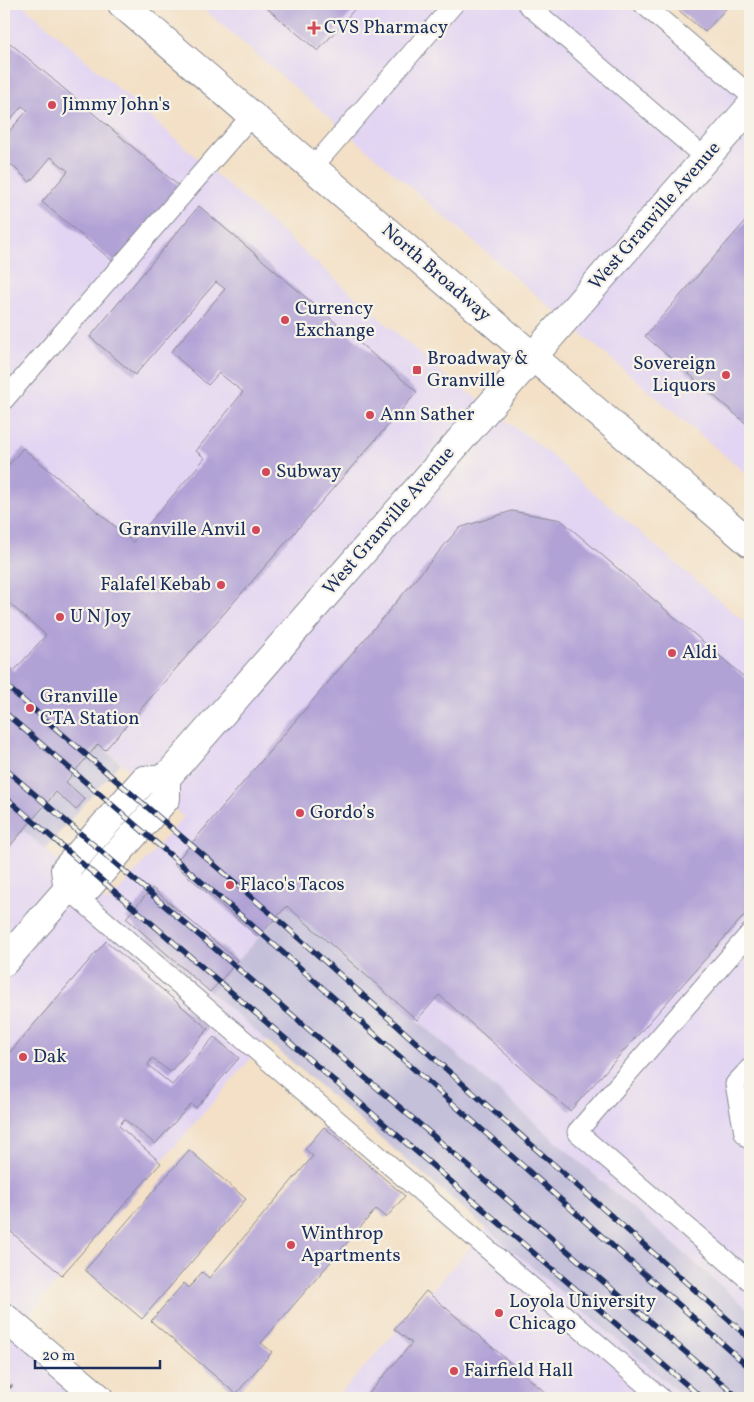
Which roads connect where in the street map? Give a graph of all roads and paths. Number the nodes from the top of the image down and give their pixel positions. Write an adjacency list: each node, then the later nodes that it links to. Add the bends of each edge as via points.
1 (122, 4): 7 (street, North Broadway)
2 (454, 4): 9 (lane)
3 (527, 4): 8 (lane)
4 (643, 4): 5 (lane)
5 (750, 95)
6 (750, 107): 8 (street, West Granville Avenue)
7 (252, 115): 9 (street, North Broadway); 11 (lane)
8 (705, 158): 10 (street, West Granville Avenue)
9 (313, 167): 10 (street, North Broadway)
10 (533, 356): 12 (street, North Broadway); 13 (street, West Granville Avenue, via 166,778 144,780 65,870)
11 (4, 400)
12 (750, 543)
13 (68, 888): 15 (street); 23 (lane)
14 (750, 934): 18 (lane, via 577,1132)
15 (4, 960)
16 (750, 1068): 17 (lane, via 735,1084 744,1133)
17 (750, 1140)
18 (750, 1280)
19 (4, 1317): 22 (street)
20 (12, 1385): 21 (path)
21 (4, 1394)
22 (99, 1398)
23 (661, 1398)

